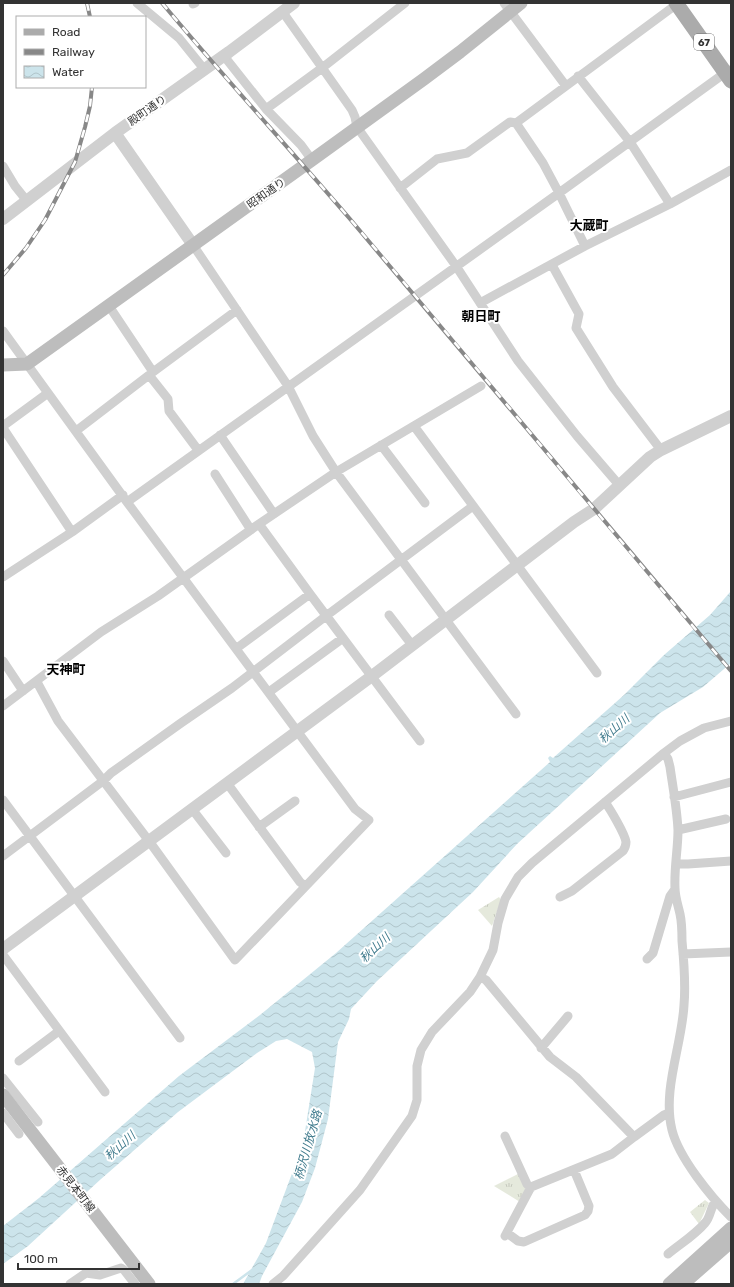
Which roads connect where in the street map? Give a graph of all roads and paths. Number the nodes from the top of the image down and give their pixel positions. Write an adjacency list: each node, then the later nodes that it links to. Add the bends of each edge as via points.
1 (137, 3): 9 (street, via 179,38)
2 (294, 3): 6 (street, 殿町通り)
3 (405, 3): 8 (street)
4 (677, 4): 10 (main road, 67); 11 (street)
5 (512, 6): 12 (street); 15 (main road, 昭和通り, via 460,52)
6 (279, 7): 7 (street, 殿町通り); 8 (street)
7 (224, 56): 9 (street, 殿町通り); 13 (street)
8 (322, 68): 13 (street); 15 (street, via 352,110)
9 (204, 69): 16 (street, 殿町通り)
10 (729, 74): 17 (street)
11 (578, 76): 12 (street); 17 (street)
12 (566, 86): 14 (street)
13 (266, 109): 18 (street)
14 (516, 123): 21 (street, via 510,122 467,152 437,159); 22 (street, via 543,163)
15 (357, 127): 18 (main road, 昭和通り); 21 (street)
16 (115, 133): 23 (street, 殿町通り); 26 (street)
17 (630, 142): 22 (street); 24 (street)
18 (312, 160): 26 (main road, 昭和通り)
19 (3, 166): 23 (street)
20 (731, 170): 24 (street)
21 (400, 188): 29 (street)
22 (559, 193): 27 (street); 29 (street)
23 (27, 201): 25 (street, 殿町通り)
24 (670, 204): 27 (street)
25 (3, 219)
26 (193, 245): 31 (main road, 昭和通り); 32 (street)
27 (585, 246): 28 (street)
28 (552, 265): 30 (street); 47 (street, via 579,314 576,328 613,387)
29 (456, 266): 30 (street); 37 (street)
30 (480, 303): 50 (street, via 518,361)
31 (109, 306): 34 (main road, 昭和通り); 36 (street)
32 (237, 310): 36 (street); 37 (street)
33 (3, 331): 34 (street)
34 (27, 364): 35 (main road); 39 (street)
35 (3, 365)
36 (151, 374): 43 (street); 46 (street, via 168,399 169,411)
37 (288, 386): 44 (street); 48 (street, via 313,436)
38 (481, 386): 41 (street)
39 (48, 393): 42 (street); 43 (street)
40 (731, 416): 47 (street)
41 (414, 426): 45 (street); 53 (street)
42 (3, 427): 57 (street)
43 (76, 431): 51 (street)
44 (220, 435): 46 (street); 54 (street)
45 (381, 445): 48 (street); 52 (street)
46 (198, 450): 51 (street)
47 (660, 450): 50 (street)
48 (336, 472): 54 (street); 58 (street)
49 (215, 474): 56 (street)
50 (620, 486): 59 (street, via 594,509)
51 (125, 498): 57 (street); 61 (street)
52 (425, 503)
53 (473, 506): 58 (street); 59 (street)
54 (274, 514): 55 (street)
55 (259, 524): 56 (street); 62 (street)
56 (251, 530): 61 (street)
57 (72, 532): 60 (street)
58 (402, 560): 64 (street); 65 (street)
59 (516, 566): 65 (street); 71 (street)
60 (3, 576)
61 (184, 577): 68 (street); 73 (street, via 101,632)
62 (310, 594): 64 (street); 68 (street)
63 (389, 614): 67 (street)
64 (326, 616): 66 (street); 70 (street)
65 (446, 620): 67 (street); 77 (street)
66 (343, 638): 72 (street); 75 (street)
67 (412, 645): 72 (street)
68 (237, 648): 70 (street)
69 (3, 661): 74 (street)
70 (254, 671): 75 (street); 82 (street)
71 (597, 673)
72 (372, 676): 79 (street); 80 (street)
73 (37, 682): 74 (street); 82 (street, via 58,721)
74 (23, 691): 76 (street)
75 (269, 692): 79 (street)
76 (3, 706)
77 (516, 714)
78 (731, 721): 81 (street, via 704,728)
79 (297, 731): 84 (street); 99 (street, via 355,809 369,820)
80 (420, 741)
81 (664, 753): 85 (street, via 670,767); 88 (street)
82 (103, 781): 93 (street); 94 (street)
83 (731, 782): 85 (street)
84 (227, 783): 89 (street); 91 (street)
85 (674, 797): 92 (street)
86 (3, 800): 93 (street)
87 (295, 801): 91 (street)
88 (605, 802): 102 (street, via 626,841 625,847 572,891); 108 (street, via 518,877 505,899 493,950)
89 (192, 809): 94 (street); 95 (street)
90 (726, 819): 92 (street)
91 (260, 827): 99 (street)
92 (678, 830): 98 (street)
93 (30, 836): 96 (street); 101 (street)
94 (149, 840): 99 (street, via 235,960); 101 (street)
95 (226, 853)
96 (3, 856)
97 (731, 861): 98 (street)
98 (676, 864): 100 (street)
99 (305, 886)
100 (675, 889): 105 (street); 107 (street, via 670,896 652,953)
101 (75, 896): 103 (street); 111 (street)
102 (560, 897)
103 (3, 949)
104 (731, 952): 105 (street)
105 (683, 954): 117 (street, via 684,1004)
106 (3, 955): 110 (street)
107 (647, 959)
108 (480, 977): 112 (street, via 486,980); 132 (street, via 470,992 432,1032 421,1050 417,1066 417,1100 412,1116 360,1190)
109 (568, 1016): 112 (street)
110 (59, 1031): 113 (street); 115 (street)
111 (180, 1038)
112 (542, 1048): 122 (street, via 576,1077)
113 (19, 1061)
114 (3, 1078): 119 (street)
115 (105, 1092)
116 (3, 1095): 119 (main road, 赤見本町線)
117 (669, 1113): 122 (street, via 664,1114); 125 (street, via 678,1145)
118 (4, 1118): 120 (street)
119 (36, 1129): 131 (main road, 赤見本町線)
120 (19, 1134)
121 (505, 1136): 124 (street)
122 (634, 1137): 123 (street, via 612,1154)
123 (574, 1170): 124 (street); 124 (street, via 589,1206 585,1215 524,1242 518,1241 506,1235)
124 (531, 1188)
125 (716, 1201): 126 (street); 128 (street, via 706,1223)
126 (731, 1217)
127 (729, 1238): 133 (main road); 134 (main road)
128 (668, 1254)
129 (70, 1284): 130 (street, via 86,1273 100,1275 121,1268)
130 (135, 1284)
131 (149, 1284)
132 (273, 1284)
133 (669, 1284)
134 (683, 1284)

